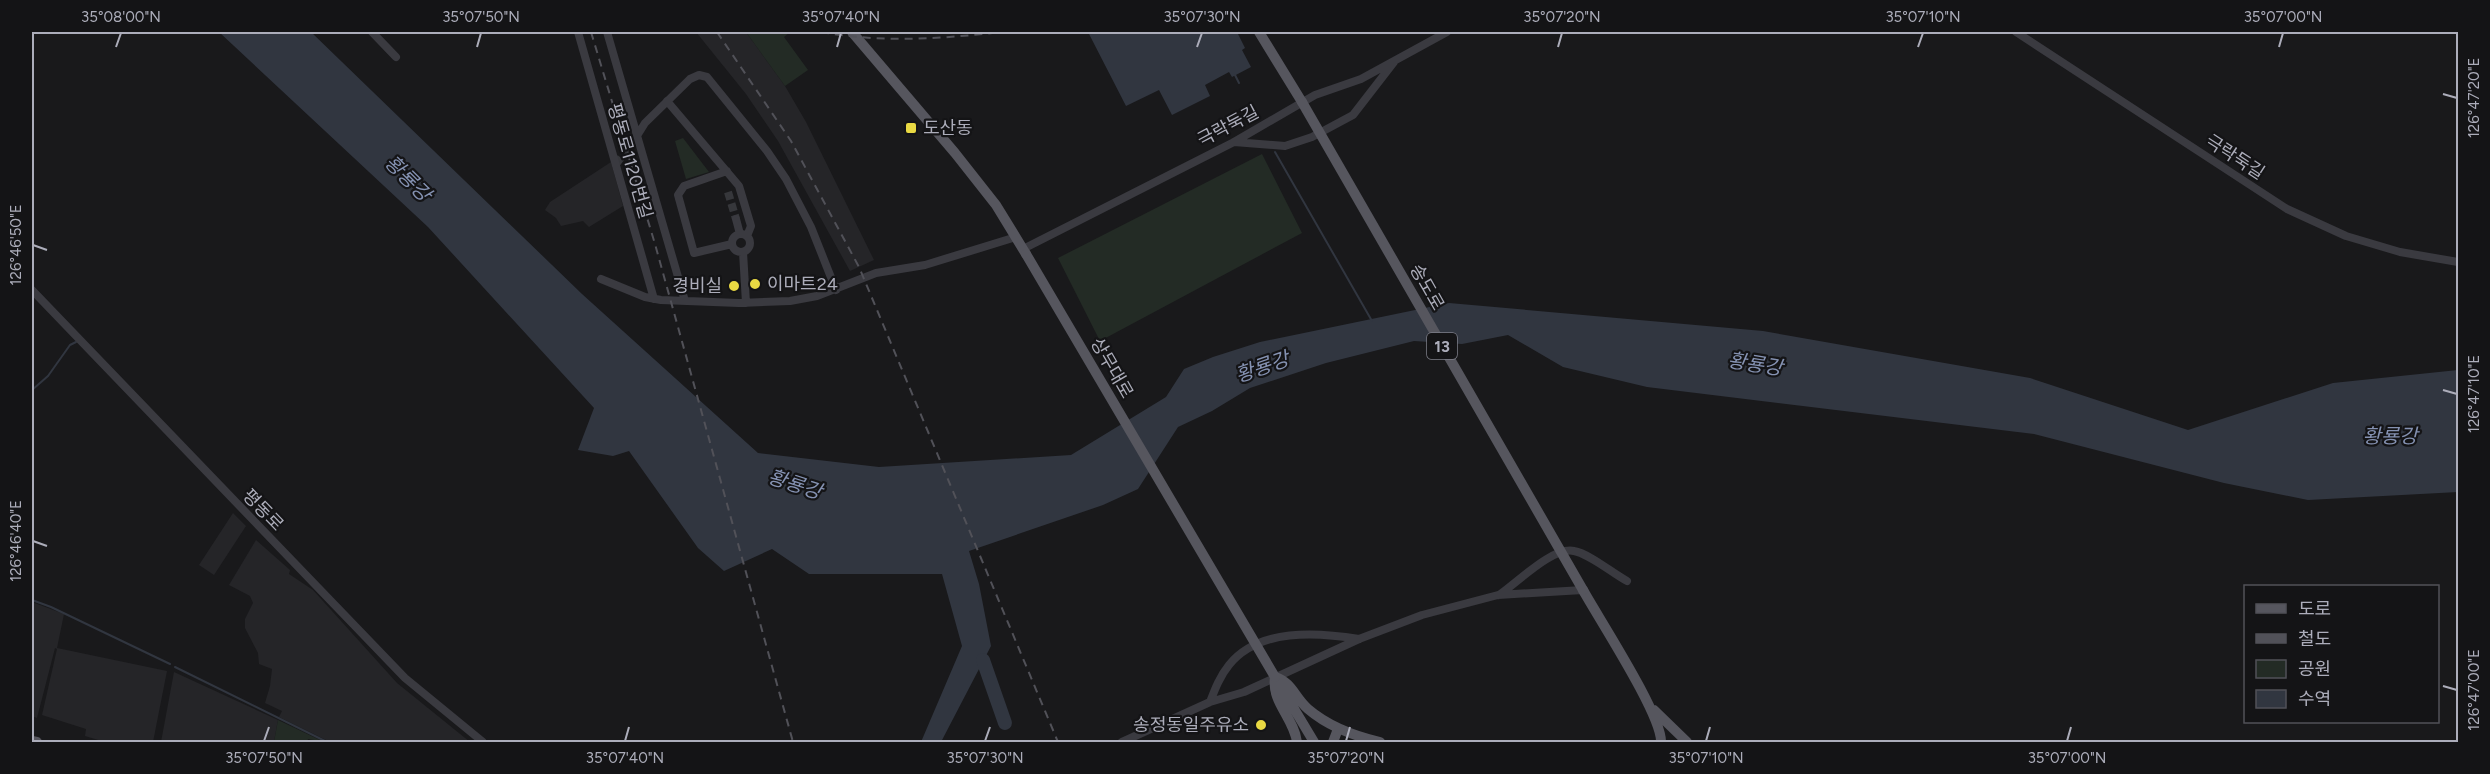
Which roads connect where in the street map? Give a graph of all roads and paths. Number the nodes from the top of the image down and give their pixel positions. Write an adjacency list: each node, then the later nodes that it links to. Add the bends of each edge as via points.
1 (372, 32): 8 (street)
2 (578, 32): 25 (street, 평동로1120번길)
3 (608, 32): 12 (street)
4 (852, 32): 17 (main road, 상무대로, via 934,126)
5 (1259, 32): 11 (main road, 송도로 / 13)
6 (1447, 32): 9 (street, 극락둑길)
7 (2016, 32): 21 (street, 극락둑길, via 2287,209 2346,236 2400,252)
8 (396, 57)
9 (1396, 60): 11 (street, 극락둑길); 13 (street, via 1353,115 1333,127 1285,146)
10 (667, 101): 12 (street); 14 (street); 24 (street, via 694,76 702,75 711,81 786,179 811,227)
11 (1302, 102): 13 (street, 극락둑길); 29 (main road, 송도로 / 13, bridge)
12 (636, 137): 26 (street)
13 (1234, 142): 19 (street, 극락둑길)
14 (727, 171): 16 (street, via 739,186 751,226); 18 (street, via 684,186 678,195 694,253)
15 (736, 219): 16 (street)
16 (744, 235): 18 (street, via 734,238); 20 (street, via 751,244)
17 (1016, 237): 19 (main road, 상무대로); 24 (street, via 925,265 876,273)
18 (732, 244): 20 (street)
19 (1024, 251): 32 (main road, 상무대로, bridge)
20 (742, 252): 27 (street)
21 (2458, 262)
22 (601, 279): 25 (street)
23 (32, 290): 38 (street, 평동로, via 405,678)
24 (836, 290): 27 (street, via 790,301)
25 (654, 299): 26 (street)
26 (685, 301): 27 (street)
27 (746, 303)
28 (1627, 581): 30 (street, via 1572,550 1550,555)
29 (1583, 590): 30 (street); 34 (main road, 송도로 / 13)
30 (1498, 595): 31 (street, via 1422,615)
31 (1359, 639): 32 (street); 33 (street, via 1299,635 1250,647 1223,673)
32 (1275, 677): 33 (street); 35 (main road, via 1287,681 1306,708); 40 (main road, via 1273,690); 41 (main road, 상무대로)
33 (1210, 702): 39 (street)
34 (1649, 706): 44 (main road, 송도로 / 13); 45 (main road, 13)
35 (1338, 729): 42 (main road); 43 (main road)
36 (32, 741): 37 (main road)
37 (37, 742)
38 (483, 742)
39 (1122, 742)
40 (1297, 742)
41 (1314, 742)
42 (1333, 742)
43 (1380, 742)
44 (1661, 742)
45 (1687, 742)

